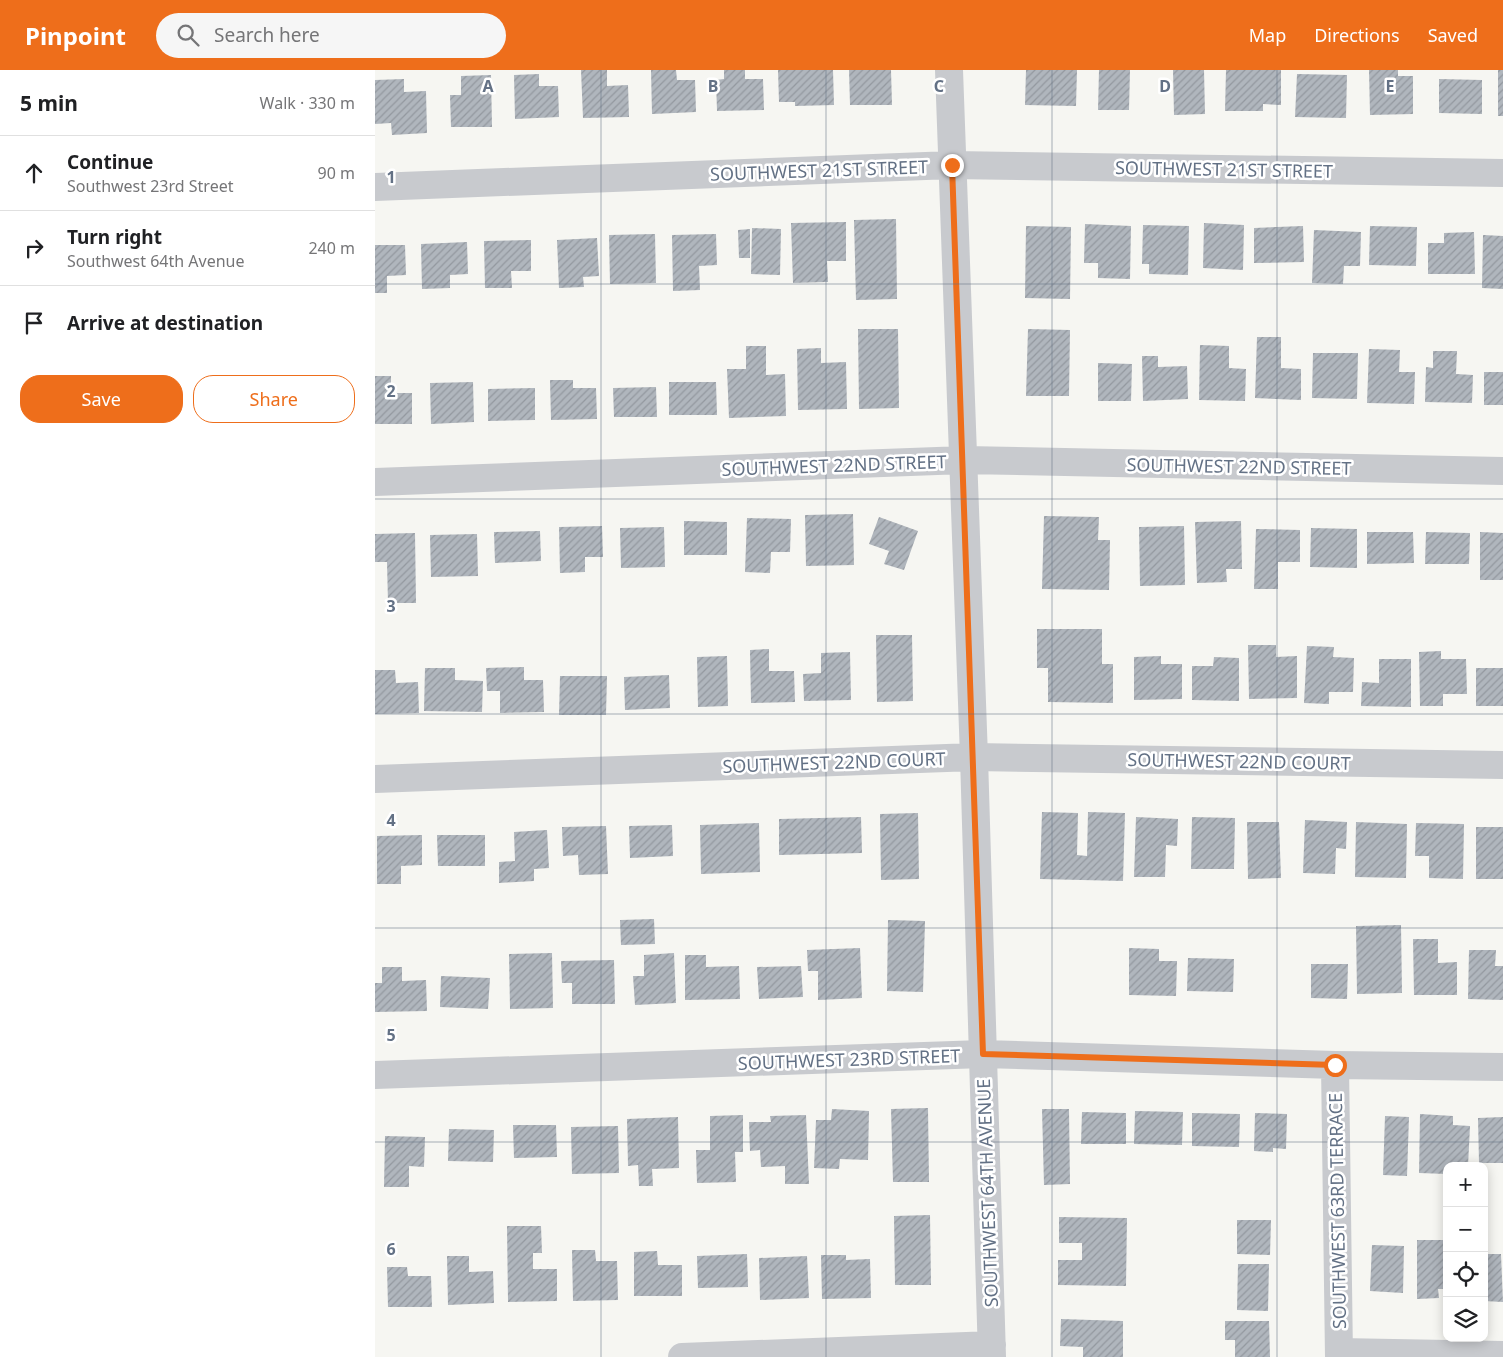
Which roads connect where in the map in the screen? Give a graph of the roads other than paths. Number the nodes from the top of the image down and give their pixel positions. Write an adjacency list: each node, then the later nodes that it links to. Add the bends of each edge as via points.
1 (949, 70): 2 (street, SOUTHWEST 64TH AVENUE)
2 (952, 165): 3 (street, SOUTHWEST 21ST STREET); 4 (street, SOUTHWEST 21ST STREET); 5 (street, SOUTHWEST 64TH AVENUE)
3 (1503, 173)
4 (375, 187)
5 (964, 460): 6 (street, SOUTHWEST 22ND STREET); 7 (street, SOUTHWEST 22ND STREET); 8 (street, SOUTHWEST 64TH AVENUE)
6 (1503, 471)
7 (375, 482)
8 (974, 757): 9 (street, SOUTHWEST 22ND COURT); 10 (street, SOUTHWEST 22ND COURT); 11 (street, SOUTHWEST 64TH AVENUE)
9 (1503, 765)
10 (375, 779)
11 (983, 1054): 12 (street, SOUTHWEST 23RD STREET); 14 (street, SOUTHWEST 23RD STREET); 15 (street, SOUTHWEST 64TH AVENUE)
12 (1335, 1065): 13 (street, SOUTHWEST 23RD STREET); 16 (street, SOUTHWEST 63RD TERRACE)
13 (1503, 1067)
14 (375, 1075)
15 (992, 1351): 18 (street)
16 (1339, 1355): 17 (street)
17 (1503, 1355)
18 (682, 1357)

